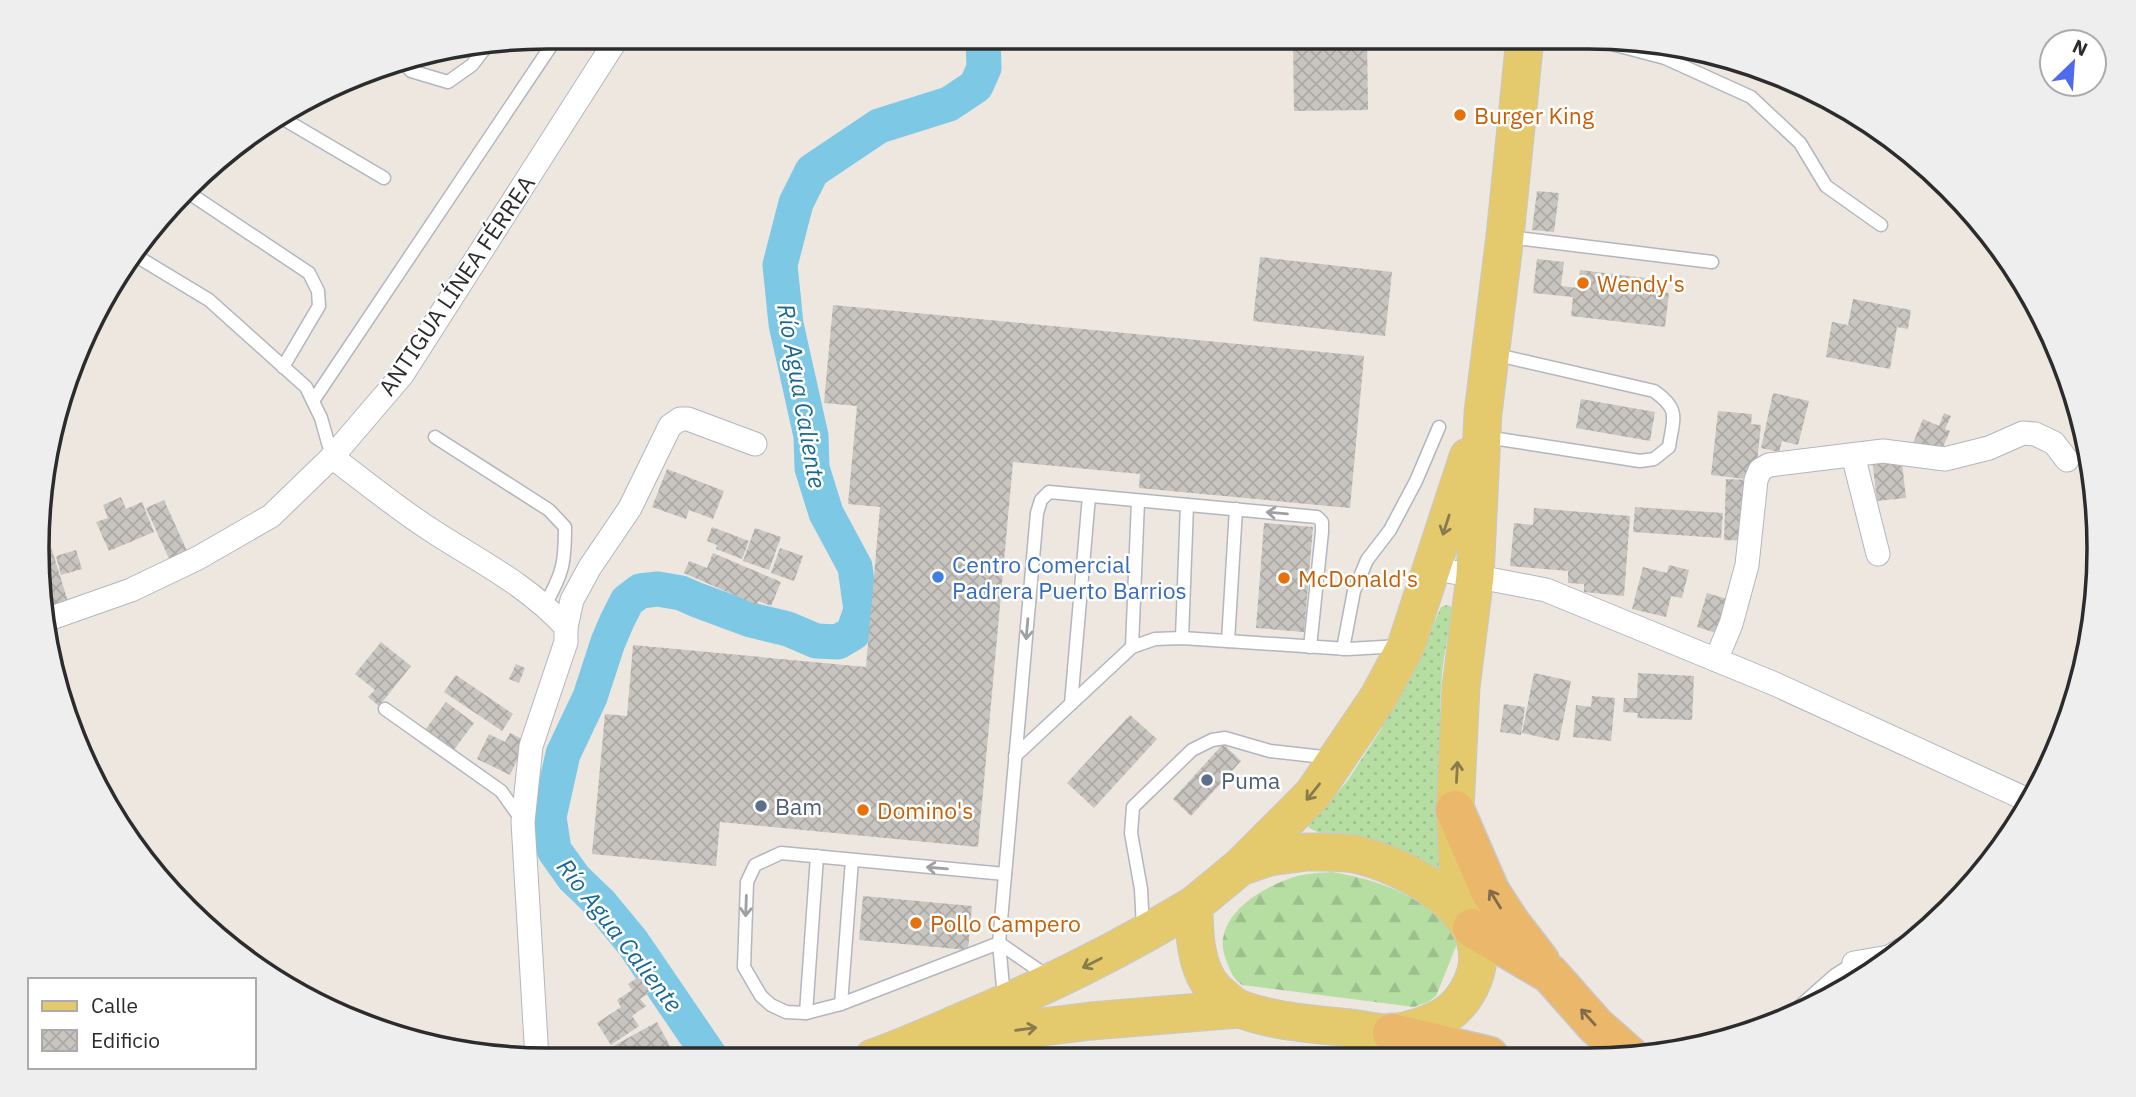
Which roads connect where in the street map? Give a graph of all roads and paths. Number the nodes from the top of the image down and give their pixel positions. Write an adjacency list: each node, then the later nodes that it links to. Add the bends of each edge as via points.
1 (549, 49): 16 (lane)
2 (610, 49): 22 (street, ANTIGUA LÍNEA FÉRREA, via 402,375)
3 (1523, 49): 11 (main road)
4 (1643, 52): 10 (lane, via 1751,97 1800,144 1826,186)
5 (481, 53): 6 (lane, via 448,82)
6 (409, 69)
7 (289, 122): 8 (lane)
8 (384, 178)
9 (194, 196): 15 (lane, via 309,273 318,290 319,306)
10 (1881, 225)
11 (1505, 236): 13 (lane); 14 (main road)
12 (141, 259): 15 (lane, via 209,300)
13 (1712, 262)
14 (1490, 354): 17 (main road); 17 (lane, via 1654,391 1674,413 1669,447 1654,459 1640,461)
15 (283, 367): 16 (lane, via 306,387)
16 (313, 401): 22 (lane)
17 (1482, 425): 29 (main road, one-way to 29); 30 (main road)
18 (1439, 427): 39 (lane, via 1390,530 1367,560 1354,591)
19 (435, 438): 31 (lane, via 548,510 565,527 559,580)
20 (755, 444): 33 (street, via 688,419 670,426 631,508 572,600)
21 (1853, 455): 23 (street, via 1883,451 1945,459 2023,433 2054,443); 28 (street); 40 (street, via 1769,465 1760,470 1747,565)
22 (332, 457): 31 (street); 32 (street, ANTIGUA LÍNEA FÉRREA, via 271,516 131,590)
23 (2067, 460)
24 (1089, 496): 25 (lane); 41 (lane); 43 (lane, one-way to 43, via 1049,492 1037,513)
25 (1138, 501): 26 (lane); 37 (lane)
26 (1187, 505): 27 (lane); 34 (lane)
27 (1236, 509): 35 (lane); 38 (lane, one-way to 27, via 1322,522 1317,517)
28 (1878, 554)
29 (1432, 568): 30 (street); 36 (main road)
30 (1475, 576): 40 (street, via 1546,590); 46 (main road, one-way to 30, via 1461,687)
31 (545, 605): 33 (street)
32 (54, 617)
33 (566, 627): 47 (street, via 566,642 531,746)
34 (1182, 638): 35 (lane); 37 (lane, via 1155,639)
35 (1228, 641): 38 (lane)
36 (1406, 646): 39 (lane); 44 (main road, via 1378,698)
37 (1132, 647): 41 (lane)
38 (1310, 647): 39 (lane)
39 (1343, 649)
40 (1716, 660): 45 (street)
41 (1071, 704): 43 (lane)
42 (385, 709): 47 (lane, via 501,791)
43 (1015, 757): 51 (lane)
44 (1336, 759): 50 (main road, one-way to 50, via 1312,794); 54 (lane, via 1270,751 1225,738 1192,750 1133,807 1131,833)
45 (2021, 797)
46 (1455, 810): 53 (main road); 58 (highway, one-way to 46, via 1490,891)
47 (523, 822): 67 (street)
48 (817, 856): 49 (lane); 63 (lane); 63 (lane, one-way to 63, via 781,853 755,865 747,882 744,967 771,1005 786,1012)
49 (852, 860): 51 (lane, one-way to 49); 61 (lane)
50 (1240, 867): 52 (main road); 53 (main road, via 1307,852 1353,854 1424,881)
51 (1005, 874): 55 (lane)
52 (1194, 905): 54 (main road); 62 (main road, via 1198,958 1213,988)
53 (1466, 921): 58 (highway); 65 (main road, via 1478,952 1472,982 1461,1002 1427,1025)
54 (1144, 936): 59 (main road, one-way to 59)
55 (999, 943): 59 (lane); 61 (lane); 64 (lane)
56 (1871, 960): 57 (street)
57 (1854, 962): 60 (lane)
58 (1549, 974): 66 (highway, one-way to 58)
59 (1057, 981): 64 (main road)
60 (1816, 992)
61 (841, 1004): 63 (lane)
62 (1238, 1009): 64 (main road, one-way to 62); 65 (main road, via 1283,1020)
63 (807, 1013)
64 (997, 1032): 68 (main road)
65 (1392, 1033): 69 (highway)
66 (1620, 1047)
67 (536, 1048)
68 (901, 1048)
69 (1455, 1048)

